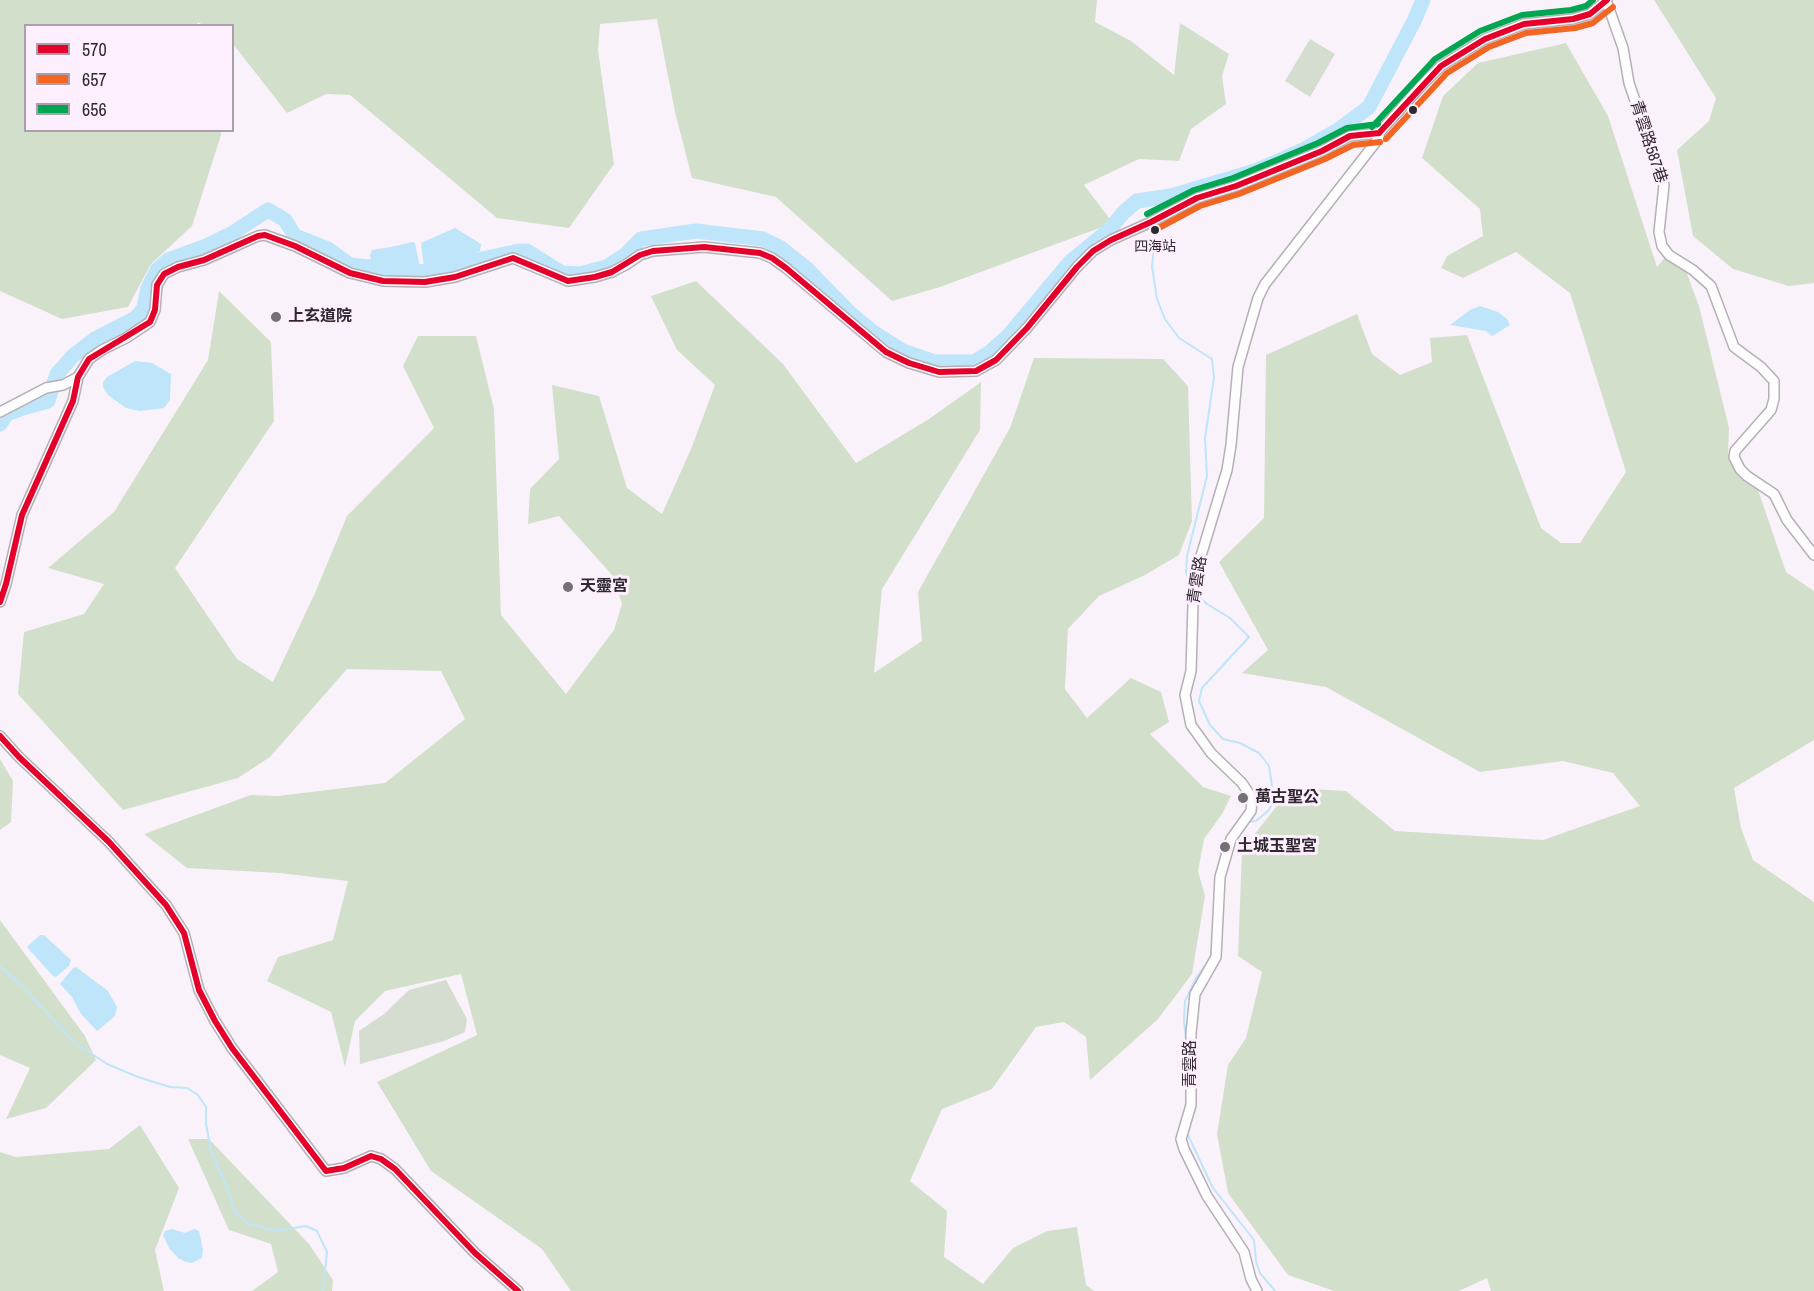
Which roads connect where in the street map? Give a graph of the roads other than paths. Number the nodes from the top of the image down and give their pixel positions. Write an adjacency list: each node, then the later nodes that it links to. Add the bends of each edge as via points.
1 (1606, 0): 2 (street, 青雲路, via 1590,14 1573,20 1524,24 1485,39 1441,66); 5 (street, 青雲路587巷, via 1623,48 1629,84 1664,185 1659,232 1662,246 1711,286 1734,347 1774,381 1771,410 1735,451 1734,458 1747,476 1774,494 1787,520)
2 (1379, 133): 3 (street, via 1350,136 1236,186 1197,198 1111,240 1077,267 996,360 976,371 939,372 886,352 786,268 760,253 705,247 653,251 612,272 568,281 513,258 455,277 424,282 383,281 350,273 295,246 258,236 164,274 157,285 150,322 89,359); 9 (street, 青雲路, via 1258,298 1238,367 1227,470 1197,569 1194,592 1191,671 1185,695 1191,725 1252,798 1251,811 1231,839 1220,877 1216,957 1195,994 1191,1105 1181,1138 1207,1196 1244,1252)
3 (78, 377): 4 (street, via 46,388); 6 (street, via 73,401 22,515)
4 (0, 412)
5 (1814, 555)
6 (0, 602)
7 (0, 736): 8 (street, via 109,842 166,905 184,933 199,990 215,1021 326,1171 371,1156 381,1159)
8 (519, 1291)
9 (1257, 1291)

